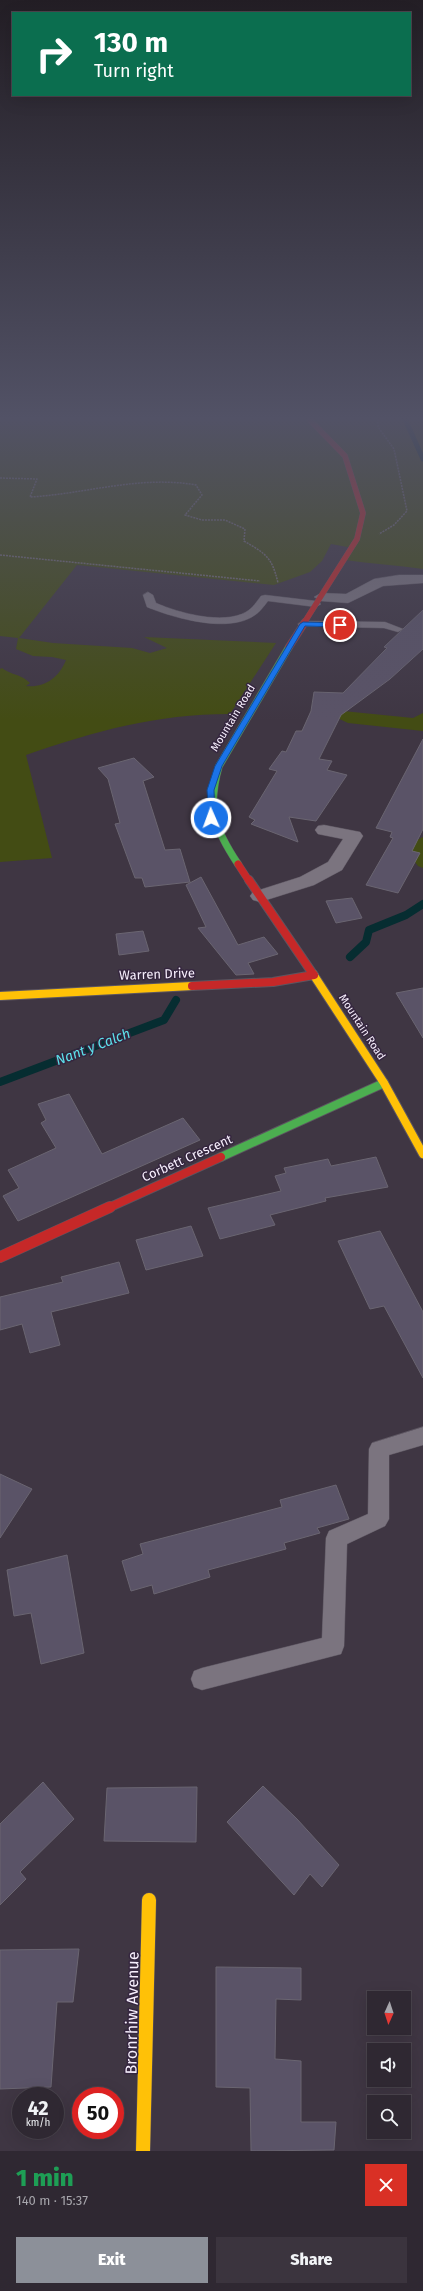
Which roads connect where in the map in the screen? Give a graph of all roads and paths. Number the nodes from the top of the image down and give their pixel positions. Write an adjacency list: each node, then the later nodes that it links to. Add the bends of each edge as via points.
1 (200, 519): 8 (path, via 225,520 245,529 244,542 266,554 273,561 278,583)
2 (362, 519): 4 (main road, Mountain Road)
3 (399, 519): 4 (path, via 376,536)
4 (357, 539): 10 (main road, Mountain Road)
5 (0, 555): 7 (path)
6 (423, 579): 10 (street, via 379,582 348,599)
7 (262, 581)
8 (284, 583)
9 (148, 595): 10 (lane, via 150,605 164,611 226,620 249,615 265,598)
10 (318, 601): 11 (main road, Mountain Road)
11 (303, 624): 12 (lane, via 385,625); 14 (main road, Mountain Road, via 219,766 210,790 211,818 222,841)
12 (398, 629)
13 (324, 830): 14 (street, via 354,836 335,866 307,881)
14 (260, 896): 15 (main road, Mountain Road)
15 (314, 975): 16 (main road, Warren Drive, via 273,982); 17 (main road, Mountain Road)
16 (0, 996)
17 (384, 1083): 18 (main road, Mountain Road); 19 (main road, Corbett Crescent)
18 (423, 1154)
19 (0, 1257)
20 (423, 1436): 21 (lane, via 379,1449 378,1519 337,1538 333,1646)
21 (202, 1679)
22 (149, 1900): 23 (main road, Bronrhiw Avenue)
23 (143, 2151)

